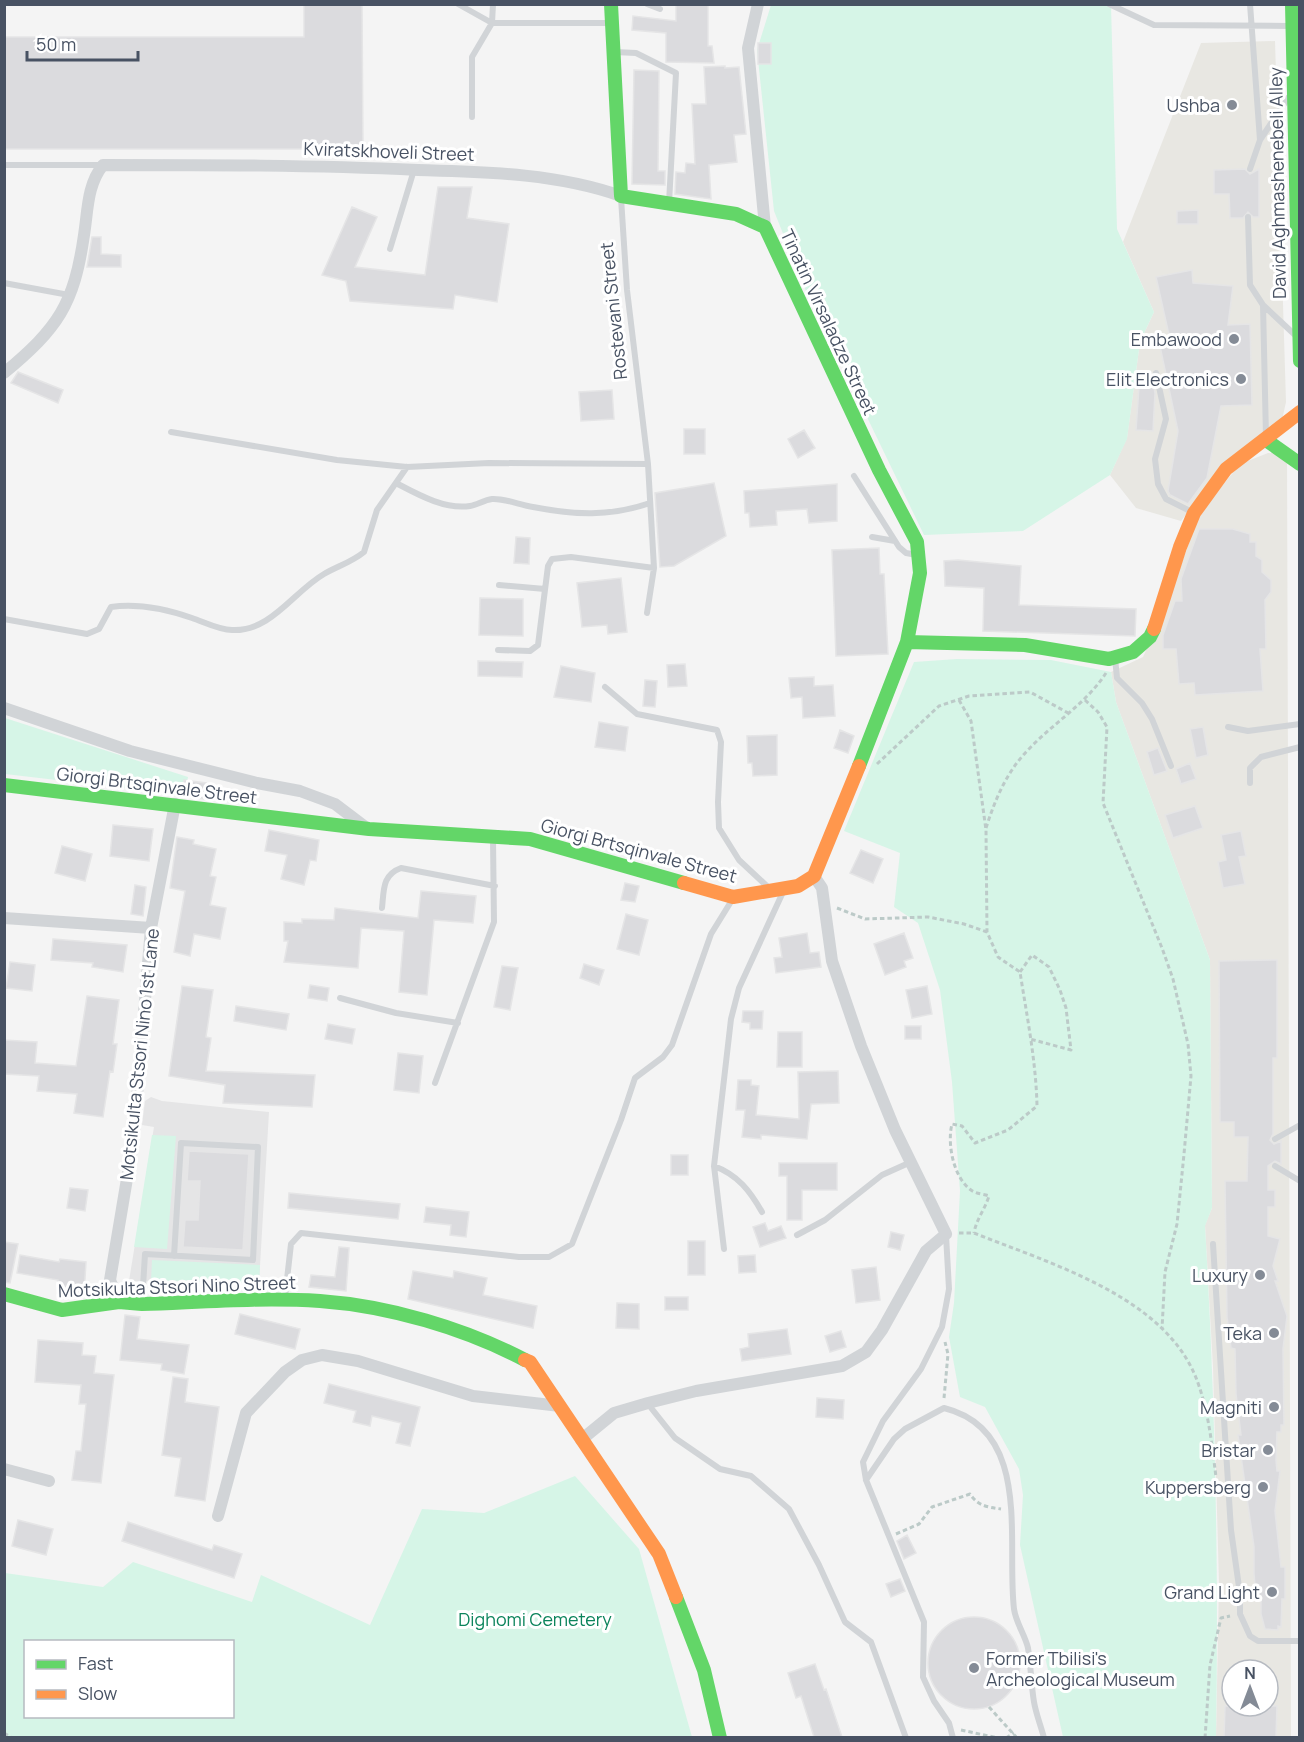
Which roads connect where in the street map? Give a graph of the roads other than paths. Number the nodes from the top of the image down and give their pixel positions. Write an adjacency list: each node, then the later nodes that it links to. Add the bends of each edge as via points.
1 (458, 4): 10 (lane)
2 (493, 4): 10 (lane)
3 (611, 4): 11 (main road, Rostevani Street)
4 (647, 4): 9 (lane)
5 (758, 4): 25 (street, Tinatin Virsaladze Street, via 748,48)
6 (1109, 4): 13 (lane, via 1154,25)
7 (1250, 4): 13 (lane)
8 (1292, 4): 12 (main road, David Aghmashenebeli Alley)
9 (660, 9)
10 (492, 23): 11 (lane); 16 (lane, via 472,57)
11 (612, 23): 14 (main road, Rostevani Street)
12 (1292, 26): 13 (lane); 15 (main road, David Aghmashenebeli Alley)
13 (1251, 28): 17 (lane)
14 (614, 52): 22 (main road, Rostevani Street); 23 (lane, via 636,53 676,72)
15 (1293, 90): 17 (lane); 30 (main road, David Aghmashenebeli Alley)
16 (472, 117)
17 (1260, 140): 20 (lane)
18 (4, 165): 19 (lane, Kviratskhoveli Street)
19 (103, 165): 21 (street, Kviratskhoveli Street); 28 (street, via 91,188 81,260)
20 (1250, 169)
21 (414, 170): 22 (street, Kviratskhoveli Street, via 528,176); 26 (lane)
22 (621, 196): 23 (main road, Kviratskhoveli Street); 37 (lane, Rostevani Street, via 627,290)
23 (669, 204): 25 (main road, Kviratskhoveli Street, via 736,214)
24 (1248, 218): 29 (lane, via 1250,285)
25 (765, 227): 46 (main road, Tinatin Virsaladze Street)
26 (390, 249)
27 (4, 283): 28 (lane)
28 (71, 296): 32 (street, via 53,329)
29 (1263, 305): 30 (lane); 36 (lane)
30 (1299, 338): 31 (main road, David Aghmashenebeli Alley)
31 (1299, 361)
32 (4, 373)
33 (1156, 373): 43 (lane, via 1166,419 1155,459 1158,484 1166,499)
34 (1299, 412): 36 (main road)
35 (171, 432): 39 (lane, via 337,460)
36 (1266, 440): 38 (main road); 43 (main road, via 1226,469)
37 (648, 464): 39 (lane); 42 (lane, Rostevani Street)
38 (1299, 464)
39 (407, 467): 41 (lane)
40 (854, 476): 45 (lane)
41 (396, 483): 42 (lane, via 445,504 467,507 492,499 558,512 603,514 623,512); 51 (lane, via 377,510 364,552 324,574 272,618 253,628 231,630 131,604 111,607 99,629 87,634)
42 (650, 502): 47 (lane, Rostevani Street)
43 (1194, 513): 54 (main road, via 1150,637 1133,652)
44 (872, 537): 45 (lane)
45 (895, 541): 46 (lane, via 906,552)
46 (920, 555): 52 (main road, Tinatin Virsaladze Street, via 918,589)
47 (654, 568): 49 (lane, via 559,556 548,566); 50 (lane, Rostevani Street)
48 (499, 585): 49 (lane)
49 (545, 589): 53 (lane, via 535,650)
50 (647, 613)
51 (4, 619)
52 (907, 642): 54 (main road, via 1025,645); 66 (main road)
53 (498, 650)
54 (1115, 657): 60 (lane, via 1117,678 1152,719)
55 (605, 687): 68 (lane, via 637,714 717,730 721,742 719,828 740,860)
56 (4, 708): 64 (street, via 130,751 300,791 335,804)
57 (1299, 724): 58 (lane, via 1248,731)
58 (1228, 727)
59 (1299, 747): 61 (lane, via 1261,757 1250,768)
60 (1171, 766)
61 (1250, 783)
62 (4, 785): 63 (main road, Giorgi Brtsqinvale Street)
63 (175, 804): 64 (main road, Giorgi Brtsqinvale Street); 72 (street, Motsikulta Stsori Nino 1st Lane)
64 (369, 829): 65 (main road, Giorgi Brtsqinvale Street)
65 (493, 836): 67 (lane); 69 (main road, Giorgi Brtsqinvale Street, via 530,839)
66 (814, 876): 68 (main road, Giorgi Brtsqinvale Street, via 798,886); 78 (street, via 822,888 832,961 845,1001 895,1130)
67 (495, 886): 70 (lane, via 401,868 385,879); 74 (lane, via 494,922)
68 (778, 889): 69 (main road, Giorgi Brtsqinvale Street); 79 (lane, via 739,988 731,1019)
69 (733, 897): 89 (lane, via 711,934 672,1045 663,1058 635,1078 572,1244 549,1257 519,1257 300,1233 291,1244)
70 (382, 908)
71 (4, 918): 72 (street)
72 (151, 928): 90 (street, Motsikulta Stsori Nino 1st Lane, via 133,1143 110,1280)
73 (340, 998): 74 (lane, via 396,1013)
74 (458, 1023): 75 (lane)
75 (435, 1083)
76 (1299, 1125): 77 (lane)
77 (1275, 1139)
78 (912, 1161): 83 (street); 84 (lane, via 882,1175 825,1220)
79 (714, 1166): 82 (lane, via 731,1174 749,1190); 86 (lane)
80 (1275, 1166): 81 (lane)
81 (1299, 1181)
82 (762, 1212)
83 (946, 1234): 92 (street, via 926,1251 866,1352 842,1366); 96 (lane, via 949,1289 942,1327 921,1369 883,1421 863,1462)
84 (796, 1235)
85 (1212, 1244): 99 (lane, via 1240,1614 1250,1636 1257,1641)
86 (724, 1249)
87 (174, 1256): 87 (lane, via 253,1260 258,1147 182,1143); 91 (lane, via 145,1254)
88 (4, 1294): 90 (main road, Motsikulta Stsori Nino Street, via 62,1311)
89 (285, 1299): 91 (main road, Motsikulta Stsori Nino Street); 93 (main road, Motsikulta Stsori Nino Street, via 383,1311 493,1343 530,1362)
90 (119, 1302): 91 (main road, Motsikulta Stsori Nino Street)
91 (142, 1304)
92 (648, 1403): 94 (street, via 614,1413); 101 (lane, via 675,1438 720,1468 751,1476 789,1509 845,1622 871,1642)
93 (560, 1406): 94 (main road, Motsikulta Stsori Nino Street); 98 (street, via 473,1396 322,1355 302,1360 246,1413)
94 (581, 1440): 100 (main road, Motsikulta Stsori Nino Street, via 659,1554 704,1670)
95 (4, 1469): 97 (street)
96 (867, 1480): 102 (lane, via 924,1622 923,1677); 103 (lane, via 899,1434 944,1408 975,1420 993,1443 1007,1472 1014,1611 1027,1647)
97 (49, 1481)
98 (218, 1516)
99 (1299, 1641)
100 (720, 1737)
101 (906, 1737)
102 (953, 1737)
103 (1044, 1737)

